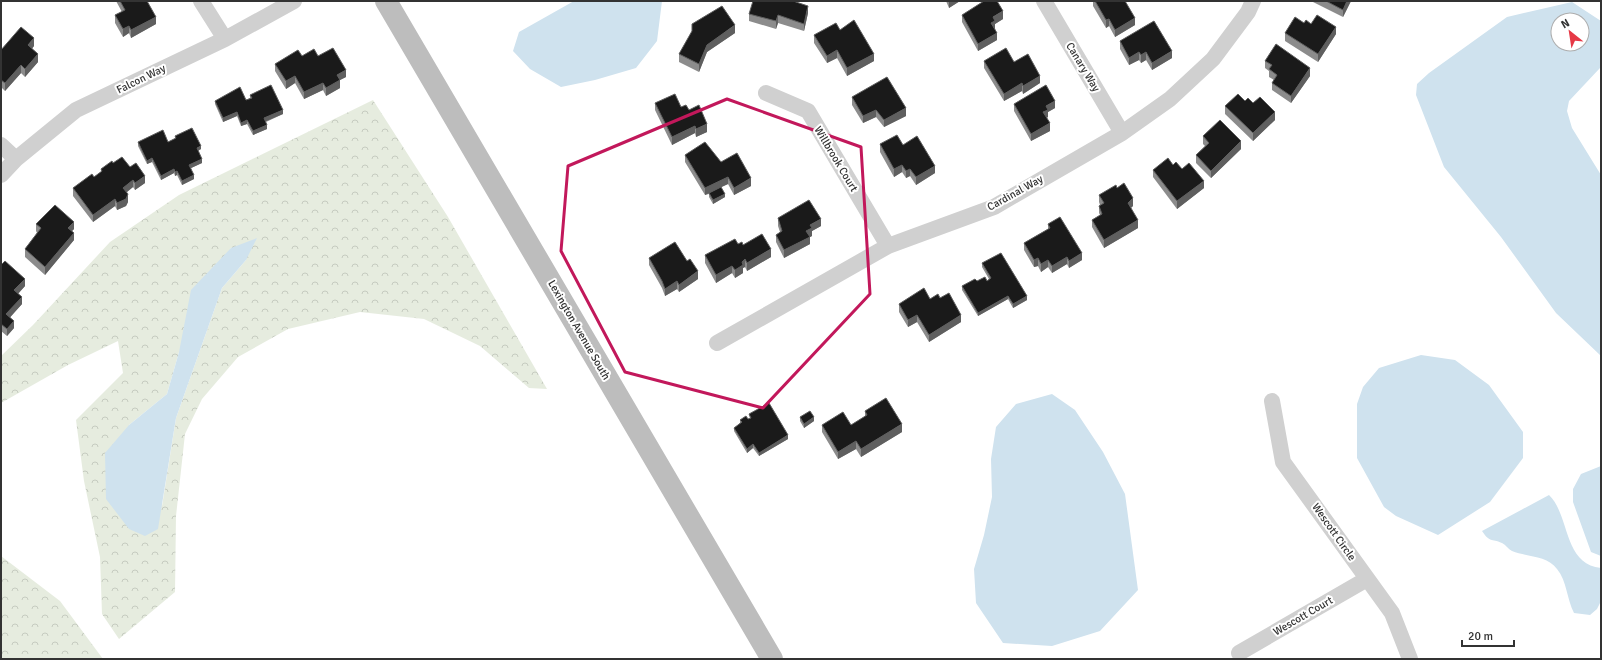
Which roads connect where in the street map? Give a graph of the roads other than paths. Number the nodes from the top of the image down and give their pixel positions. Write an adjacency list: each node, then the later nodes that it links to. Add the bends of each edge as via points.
1 (201, 1): 6 (street)
2 (294, 1): 6 (street, Falcon Way)
3 (386, 1): 17 (street, Lexington Avenue South)
4 (1044, 1): 8 (street, Canary Way)
5 (1253, 1): 8 (street, Cardinal Way, via 1248,12 1213,59 1170,99)
6 (225, 39): 10 (street, Falcon Way, via 76,110)
7 (766, 93): 12 (street, Willbrook Court, via 808,111)
8 (1122, 133): 12 (street, Cardinal Way, via 994,207)
9 (1, 146): 10 (street)
10 (16, 159): 11 (street, Falcon Way)
11 (1, 175)
12 (888, 246): 13 (street, Cardinal Way)
13 (717, 343)
14 (1272, 401): 15 (street, Wescott Circle, via 1283,462)
15 (1366, 579): 16 (street, Wescott Court); 18 (street, Wescott Circle, via 1392,613)
16 (1239, 653)
17 (772, 659)
18 (1410, 659)

